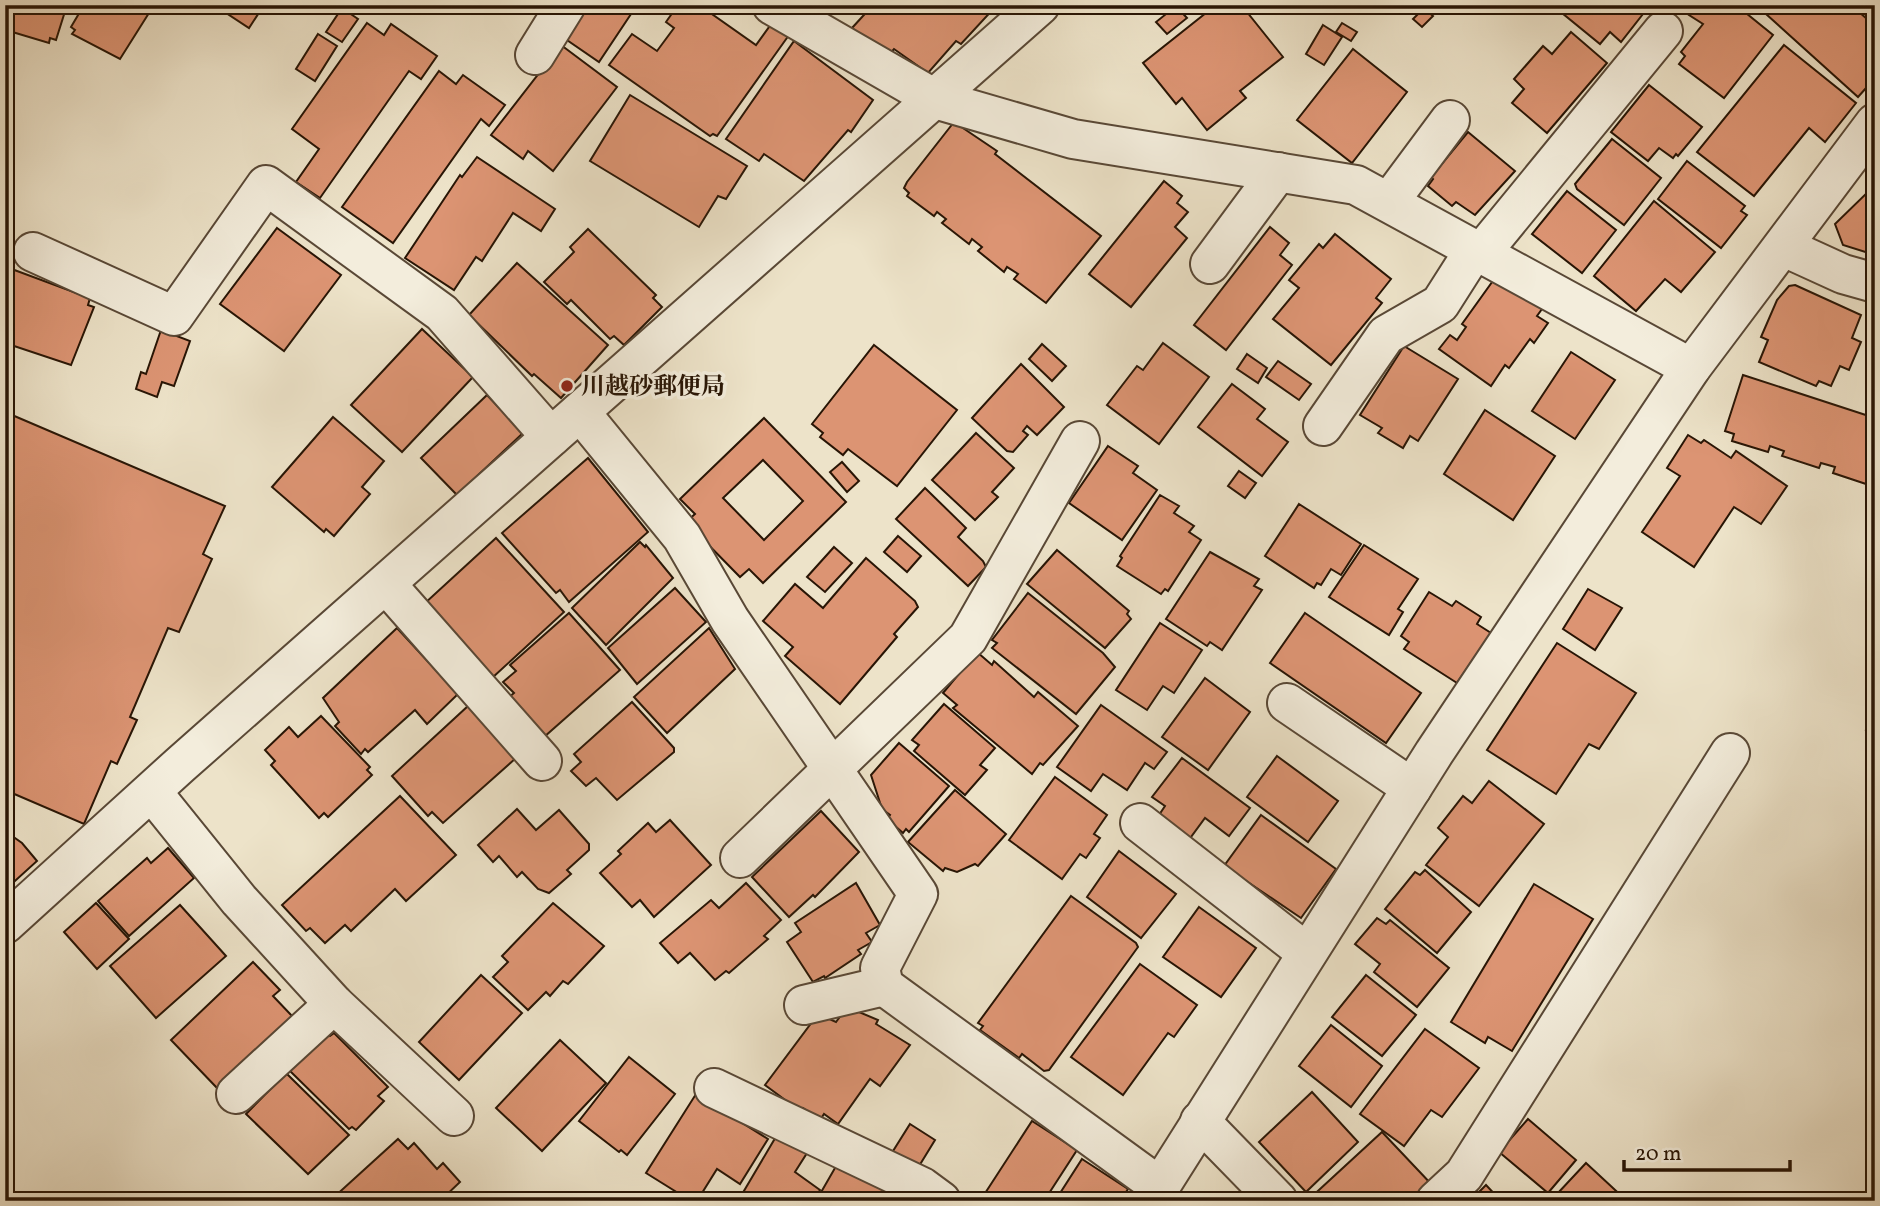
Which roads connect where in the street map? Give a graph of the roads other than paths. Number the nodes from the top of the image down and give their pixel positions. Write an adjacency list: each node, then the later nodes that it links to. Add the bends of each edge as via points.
1 (566, 5): 5 (street)
2 (772, 5): 6 (street)
3 (1040, 5): 6 (street)
4 (1663, 31): 12 (street)
5 (535, 55)
6 (935, 99): 9 (street, via 1073,139); 17 (street)
7 (1450, 120): 10 (street)
8 (1875, 123): 11 (street)
9 (1278, 173): 10 (street, via 1356,184); 14 (street)
10 (1389, 202): 12 (street)
11 (1784, 247): 15 (street); 16 (street)
12 (1478, 251): 16 (street); 18 (street, via 1440,304 1386,335)
13 (33, 252): 19 (street, via 174,316 266,185 442,313)
14 (1210, 264)
15 (1875, 283)
16 (1690, 368): 26 (street)
17 (580, 412): 19 (street); 25 (street, via 682,537 730,620)
18 (1323, 426)
19 (551, 437): 21 (street)
20 (1080, 441): 25 (street, via 968,638)
21 (386, 583): 24 (street); 27 (street)
22 (1287, 703): 26 (street)
23 (1730, 752): 42 (street, via 1464,1175)
24 (542, 761)
25 (832, 771): 29 (street); 32 (street, via 918,894 880,968)
26 (1412, 788): 31 (street)
27 (152, 792): 30 (street); 33 (street, via 239,900)
28 (1140, 823): 31 (street)
29 (740, 858)
30 (5, 924)
31 (1307, 953): 38 (street)
32 (884, 986): 34 (street); 39 (street)
33 (334, 1004): 36 (street); 37 (street)
34 (804, 1005)
35 (714, 1088): 40 (street, via 922,1187)
36 (236, 1094)
37 (454, 1116)
38 (1200, 1121): 39 (street); 41 (street)
39 (1155, 1194)
40 (941, 1201)
41 (1278, 1201)
42 (1436, 1201)

